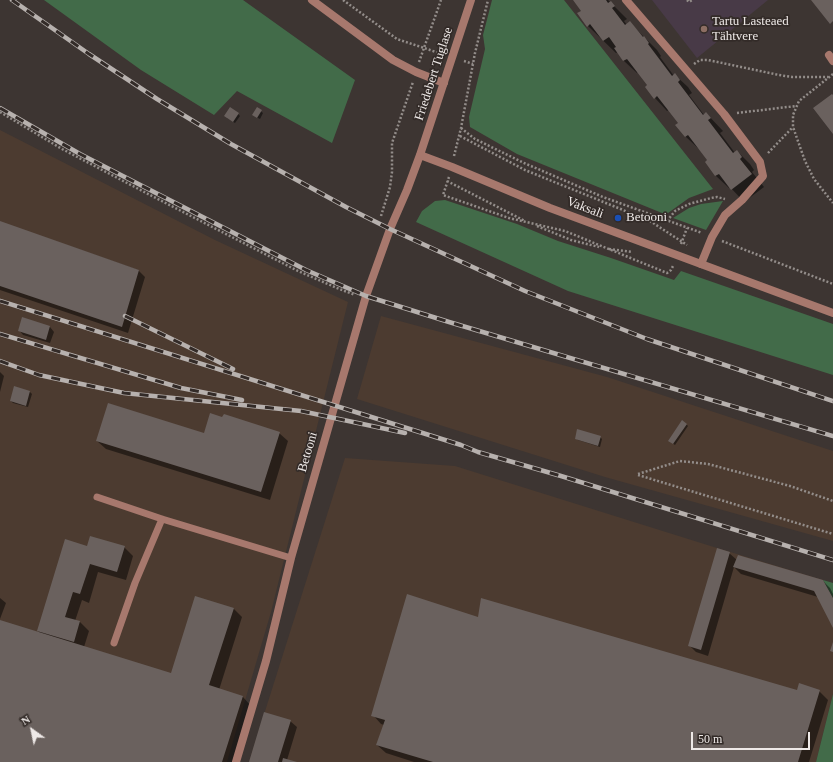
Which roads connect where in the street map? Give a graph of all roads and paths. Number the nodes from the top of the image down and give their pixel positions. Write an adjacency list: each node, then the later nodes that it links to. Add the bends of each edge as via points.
1 (312, 0): 13 (street, via 393,60)
2 (343, 0): 9 (path, via 397,39)
3 (441, 0): 9 (path)
4 (471, 0): 10 (street, Friedebert Tuglase)
5 (488, 0): 11 (path)
6 (626, 0): 12 (street)
7 (687, 0): 8 (path)
8 (692, 0)
9 (424, 48): 10 (path); 13 (path)
10 (451, 58): 11 (path); 16 (street, Friedebert Tuglase)
11 (473, 64): 21 (path)
12 (685, 70): 15 (path, via 700,60 708,60 792,77); 19 (street)
13 (416, 72): 16 (street); 29 (path, via 392,143 390,186)
14 (833, 74): 15 (path)
15 (829, 77): 17 (path)
16 (444, 83): 23 (street, Friedebert Tuglase)
17 (796, 106): 19 (path); 20 (path)
18 (0, 112): 44 (path, via 62,149 253,248 329,285 358,294)
19 (724, 114): 24 (street)
20 (793, 127): 24 (path); 28 (path, via 814,179)
21 (462, 128): 22 (path); 30 (path, via 475,139 524,163)
22 (460, 136): 25 (path); 34 (path, via 525,170 650,221)
23 (420, 155): 25 (street, Vaksali); 50 (street, Betooni, via 366,296)
24 (760, 162): 27 (street, via 763,176)
25 (452, 167): 26 (path); 38 (street, Vaksali, via 550,208)
26 (447, 181): 31 (path); 31 (path, via 443,195)
27 (738, 202): 30 (path, via 711,198 689,204 675,212); 33 (street, via 725,215)
28 (833, 203)
29 (381, 217)
30 (667, 221): 32 (path)
31 (529, 223): 35 (path, via 571,240); 35 (path, via 565,231)
32 (687, 228): 33 (path); 34 (path)
33 (712, 237): 37 (street); 43 (path)
34 (682, 242): 37 (path); 38 (path)
35 (604, 248): 36 (path); 40 (path, via 667,273)
36 (637, 253)
37 (705, 254): 41 (street)
38 (677, 255): 41 (street, Vaksali)
39 (668, 262): 40 (path)
40 (673, 264): 42 (path)
41 (701, 264): 45 (street, Vaksali)
42 (681, 267)
43 (833, 284)
44 (355, 301)
45 (833, 313)
46 (97, 497): 48 (lane)
47 (833, 501): 49 (path, via 790,486 708,464 680,461 638,475)
48 (162, 519): 50 (lane); 51 (lane, via 135,583)
49 (833, 534)
50 (291, 558): 52 (street, Betooni, via 266,661)
51 (114, 643)
52 (236, 762)

